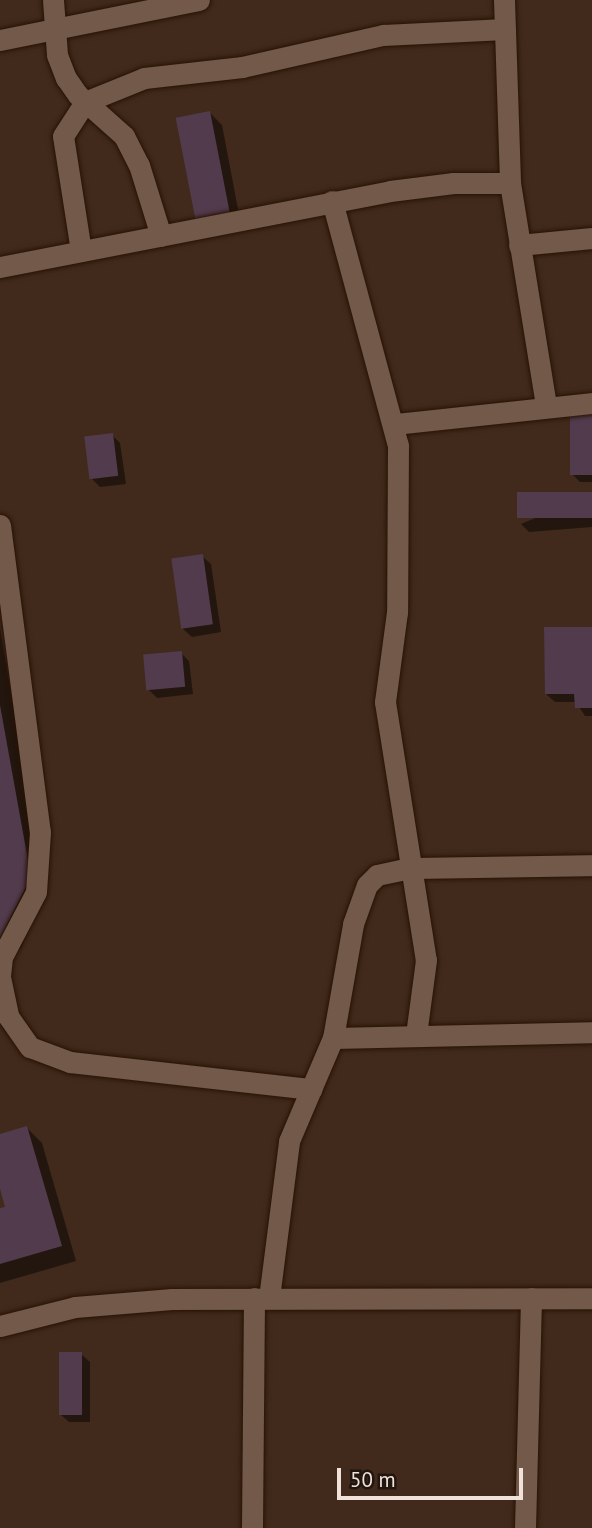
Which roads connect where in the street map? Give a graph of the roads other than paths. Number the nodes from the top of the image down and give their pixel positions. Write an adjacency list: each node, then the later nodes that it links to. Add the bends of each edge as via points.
1 (53, 0): 5 (street)
2 (198, 0): 5 (street)
3 (504, 0): 4 (street)
4 (505, 29): 7 (street, via 383,35 222,71 144,78); 8 (street)
5 (54, 32): 6 (street); 7 (street, via 66,78)
6 (0, 40)
7 (85, 102): 10 (street, via 124,136 139,164); 13 (street, via 63,136)
8 (510, 183): 9 (street, via 453,183); 12 (street)
9 (332, 201): 10 (street); 17 (street)
10 (161, 236): 13 (street)
11 (592, 238): 12 (street)
12 (519, 245): 16 (street)
13 (81, 251): 14 (street)
14 (0, 267)
15 (592, 403): 16 (street)
16 (546, 406): 17 (street)
17 (396, 424): 20 (street, via 397,612 385,702)
18 (0, 525): 24 (street, via 40,832 36,892 2,957 8,1016 30,1047 70,1062)
19 (592, 865): 20 (street)
20 (408, 868): 22 (street, via 426,960); 23 (street, via 377,875 360,899)
21 (592, 1032): 22 (street)
22 (416, 1035): 23 (street)
23 (333, 1038): 24 (street)
24 (311, 1089): 25 (street, via 289,1141)
25 (261, 1298): 26 (street); 28 (street, via 104,1302); 29 (street)
26 (531, 1298): 27 (street); 30 (street)
27 (592, 1298)
28 (0, 1326)
29 (252, 1528)
30 (525, 1528)

